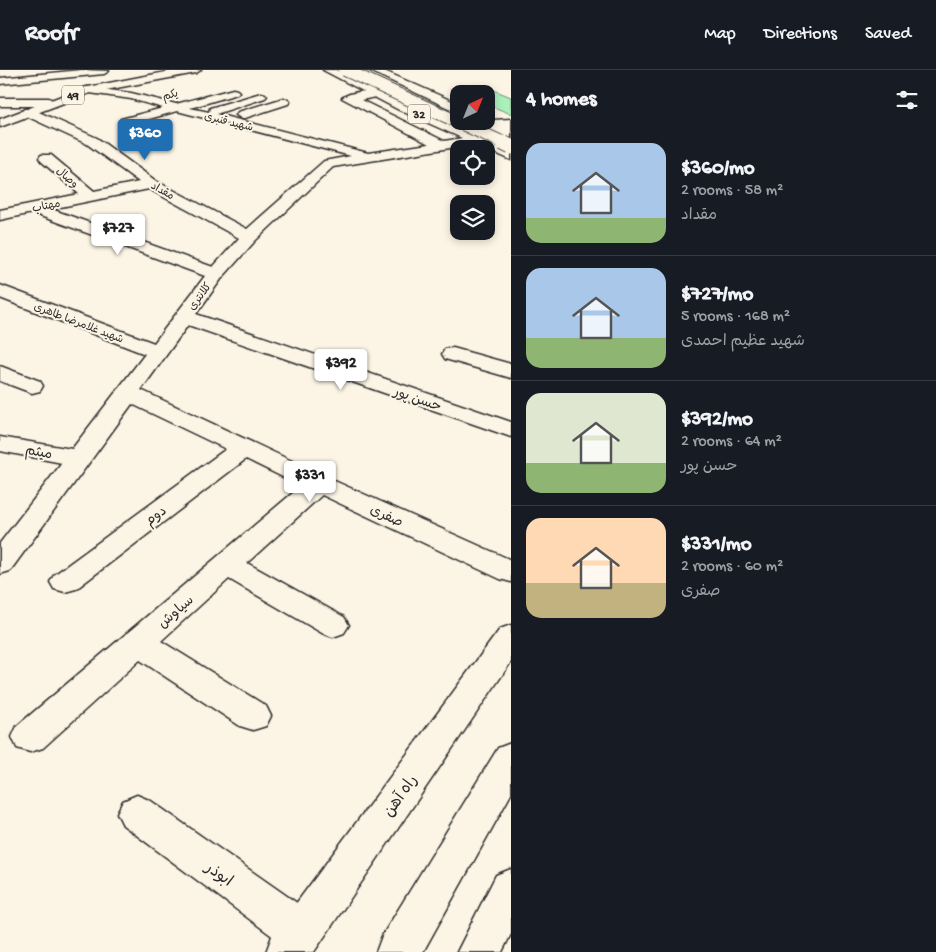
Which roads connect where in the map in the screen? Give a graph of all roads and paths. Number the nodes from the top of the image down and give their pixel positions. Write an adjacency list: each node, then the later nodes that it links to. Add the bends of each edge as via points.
1 (102, 70): 8 (main road); 10 (main road)
2 (177, 70): 9 (main road)
3 (196, 70): 9 (main road)
4 (328, 70): 15 (main road, 32)
5 (345, 70): 40 (main road, 32, bridge)
6 (363, 70): 26 (main road, 32)
7 (373, 70): 21 (main road, 32)
8 (48, 73): 11 (main road)
9 (150, 77): 10 (main road, 49)
10 (133, 80): 12 (main road, 49)
11 (0, 81)
12 (87, 90): 17 (main road, شهید قنبری); 19 (main road, 49)
13 (175, 92): 17 (main road, یکم)
14 (232, 92): 25 (main road)
15 (377, 94): 24 (main road, 32); 39 (main road, via 348,98)
16 (261, 96): 28 (main road)
17 (146, 100): 23 (main road); 25 (main road, شهید قنبری)
18 (0, 102): 19 (main road)
19 (56, 102): 27 (main road, 49)
20 (284, 102): 29 (main road)
21 (443, 102): 22 (main road, 32); 24 (main road, via 418,100 404,102)
22 (450, 105)
23 (123, 106)
24 (403, 107): 31 (main road, 32)
25 (177, 108): 28 (main road, شهید قنبری); 30 (main road)
26 (450, 110)
27 (28, 112): 33 (main road, 49); 44 (main road, مقداد, via 92,141)
28 (203, 114): 29 (main road, شهید قنبری)
29 (227, 120): 43 (main road, شهید قنبری)
30 (125, 122)
31 (450, 122)
32 (495, 122): 34 (main road)
33 (0, 123)
34 (511, 123)
35 (495, 125): 37 (main road)
36 (475, 130): 38 (main road, 32); 39 (main road, کلانتری); 41 (main road, 32)
37 (511, 132)
38 (511, 138)
39 (442, 146): 43 (main road, کلانتری)
40 (511, 147)
41 (511, 156)
42 (46, 158): 45 (main road, وصال)
43 (370, 158): 48 (main road, کلانتری, via 329,164)
44 (151, 184): 45 (main road, مهتاب); 48 (main road, مقداد)
45 (90, 196): 46 (main road, مهتاب)
46 (32, 208): 47 (main road, مهتاب); 49 (main road)
47 (0, 215)
48 (249, 237): 49 (main road, کلانتری)
49 (216, 274): 51 (main road, کلانتری)
50 (5, 298): 52 (main road, شهید غلامرضا طاهری)
51 (184, 317): 52 (main road, کلانتری); 58 (main road, حسن پور)
52 (158, 352): 57 (main road, کلانتری)
53 (453, 354): 54 (main road)
54 (511, 371)
55 (0, 373): 56 (main road)
56 (32, 386)
57 (128, 393): 60 (main road, صفری); 61 (main road, کلانتری)
58 (511, 430)
59 (0, 444): 61 (main road, میثم)
60 (244, 448): 62 (main road, صفری); 66 (main road, دوم)
61 (79, 458): 63 (main road, کلانتری)
62 (319, 484): 64 (main road, سیاوش); 65 (main road, صفری)
63 (0, 564)
64 (227, 565): 67 (main road); 69 (main road, سیاوش)
65 (511, 572)
66 (65, 582)
67 (332, 626)
68 (511, 637): 75 (main road, راه آهن)
69 (138, 642): 70 (main road); 71 (main road, سیاوش)
70 (253, 716)
71 (30, 737)
72 (511, 759): 76 (main road)
73 (137, 814): 75 (main road, ابوذر)
74 (511, 890): 77 (main road)
75 (295, 942)
76 (398, 952)
77 (479, 952)

